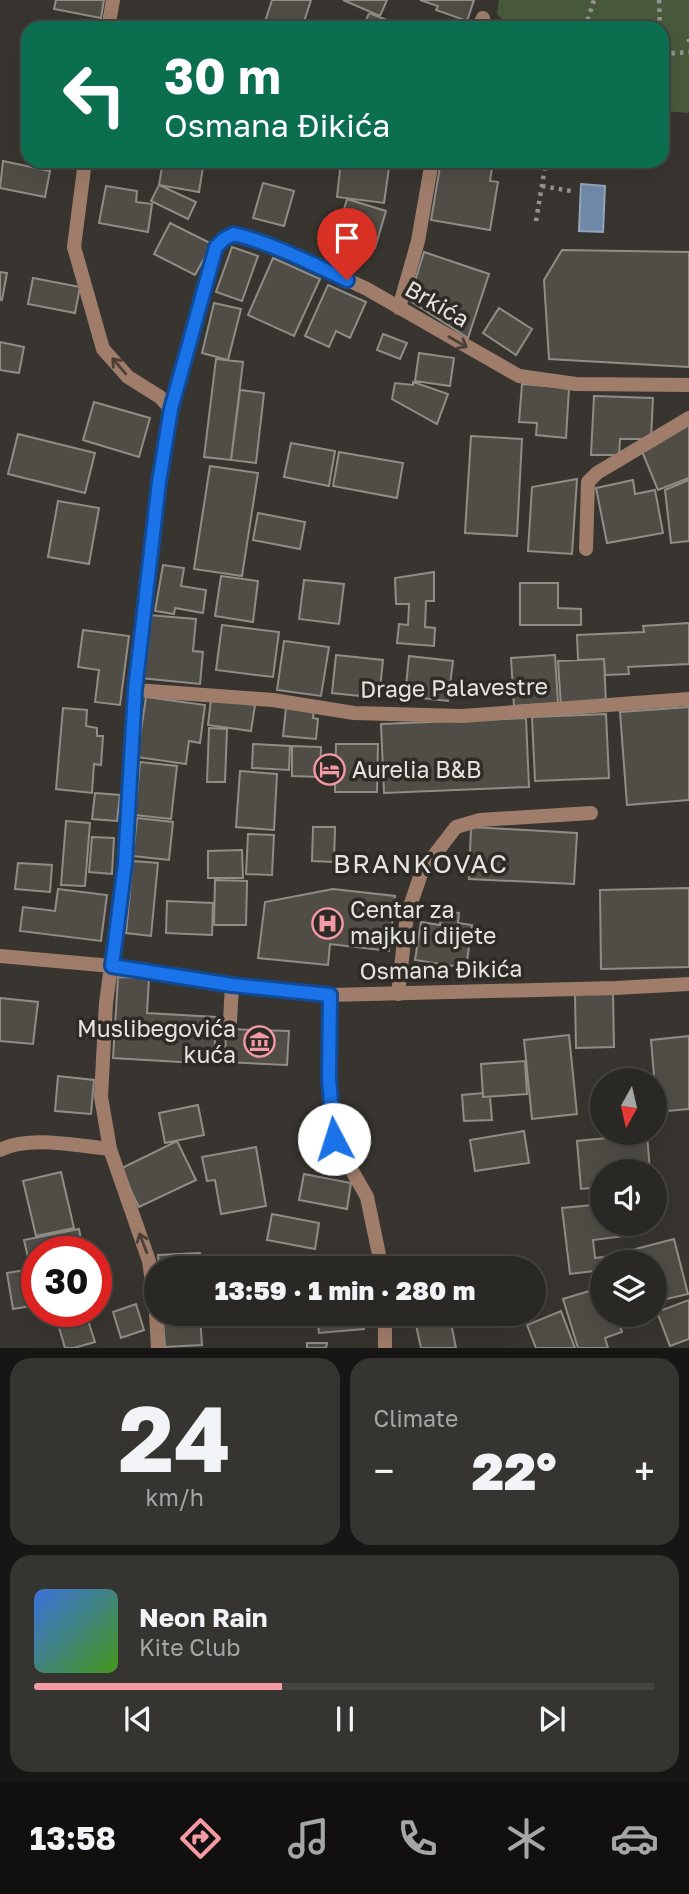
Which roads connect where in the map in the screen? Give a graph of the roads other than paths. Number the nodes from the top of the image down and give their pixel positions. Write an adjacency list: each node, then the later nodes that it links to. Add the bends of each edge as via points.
1 (113, 0): 2 (street)
2 (109, 21)
3 (84, 168): 7 (street, one-way to 3, via 128,377 103,349 74,247)
4 (431, 168): 5 (street, via 418,241)
5 (399, 308): 6 (street, Brkića, one-way to 6, via 519,376 576,384); 7 (street, Brkića, via 266,242 234,234 216,247)
6 (689, 385)
7 (171, 409): 10 (street, Brkića)
8 (689, 418): 9 (street, via 588,482)
9 (586, 550)
10 (135, 690): 11 (street, Drage Palavestre, via 273,700 354,713 462,716); 14 (street, Brkića, via 125,864)
11 (689, 699)
12 (591, 813): 17 (street, via 480,820 456,827 422,871 407,915)
13 (0, 956): 14 (street, Osmana Đikića)
14 (112, 966): 16 (street, Osmana Đikića); 20 (street, Brkića, via 101,1097)
15 (689, 984): 17 (street, Osmana Đikića)
16 (232, 985): 18 (street, Osmana Đikića); 19 (street)
17 (398, 993): 18 (street, Osmana Đikića)
18 (330, 995): 23 (street, via 334,1139 367,1197)
19 (230, 1021)
20 (110, 1149): 21 (street, via 48,1143 11,1144); 22 (street, Brkića, one-way to 20)
21 (0, 1150)
22 (147, 1256)
23 (379, 1256)
24 (157, 1326): 26 (street, Brkića)
25 (385, 1326): 27 (street)
26 (158, 1348)
27 (385, 1348)

